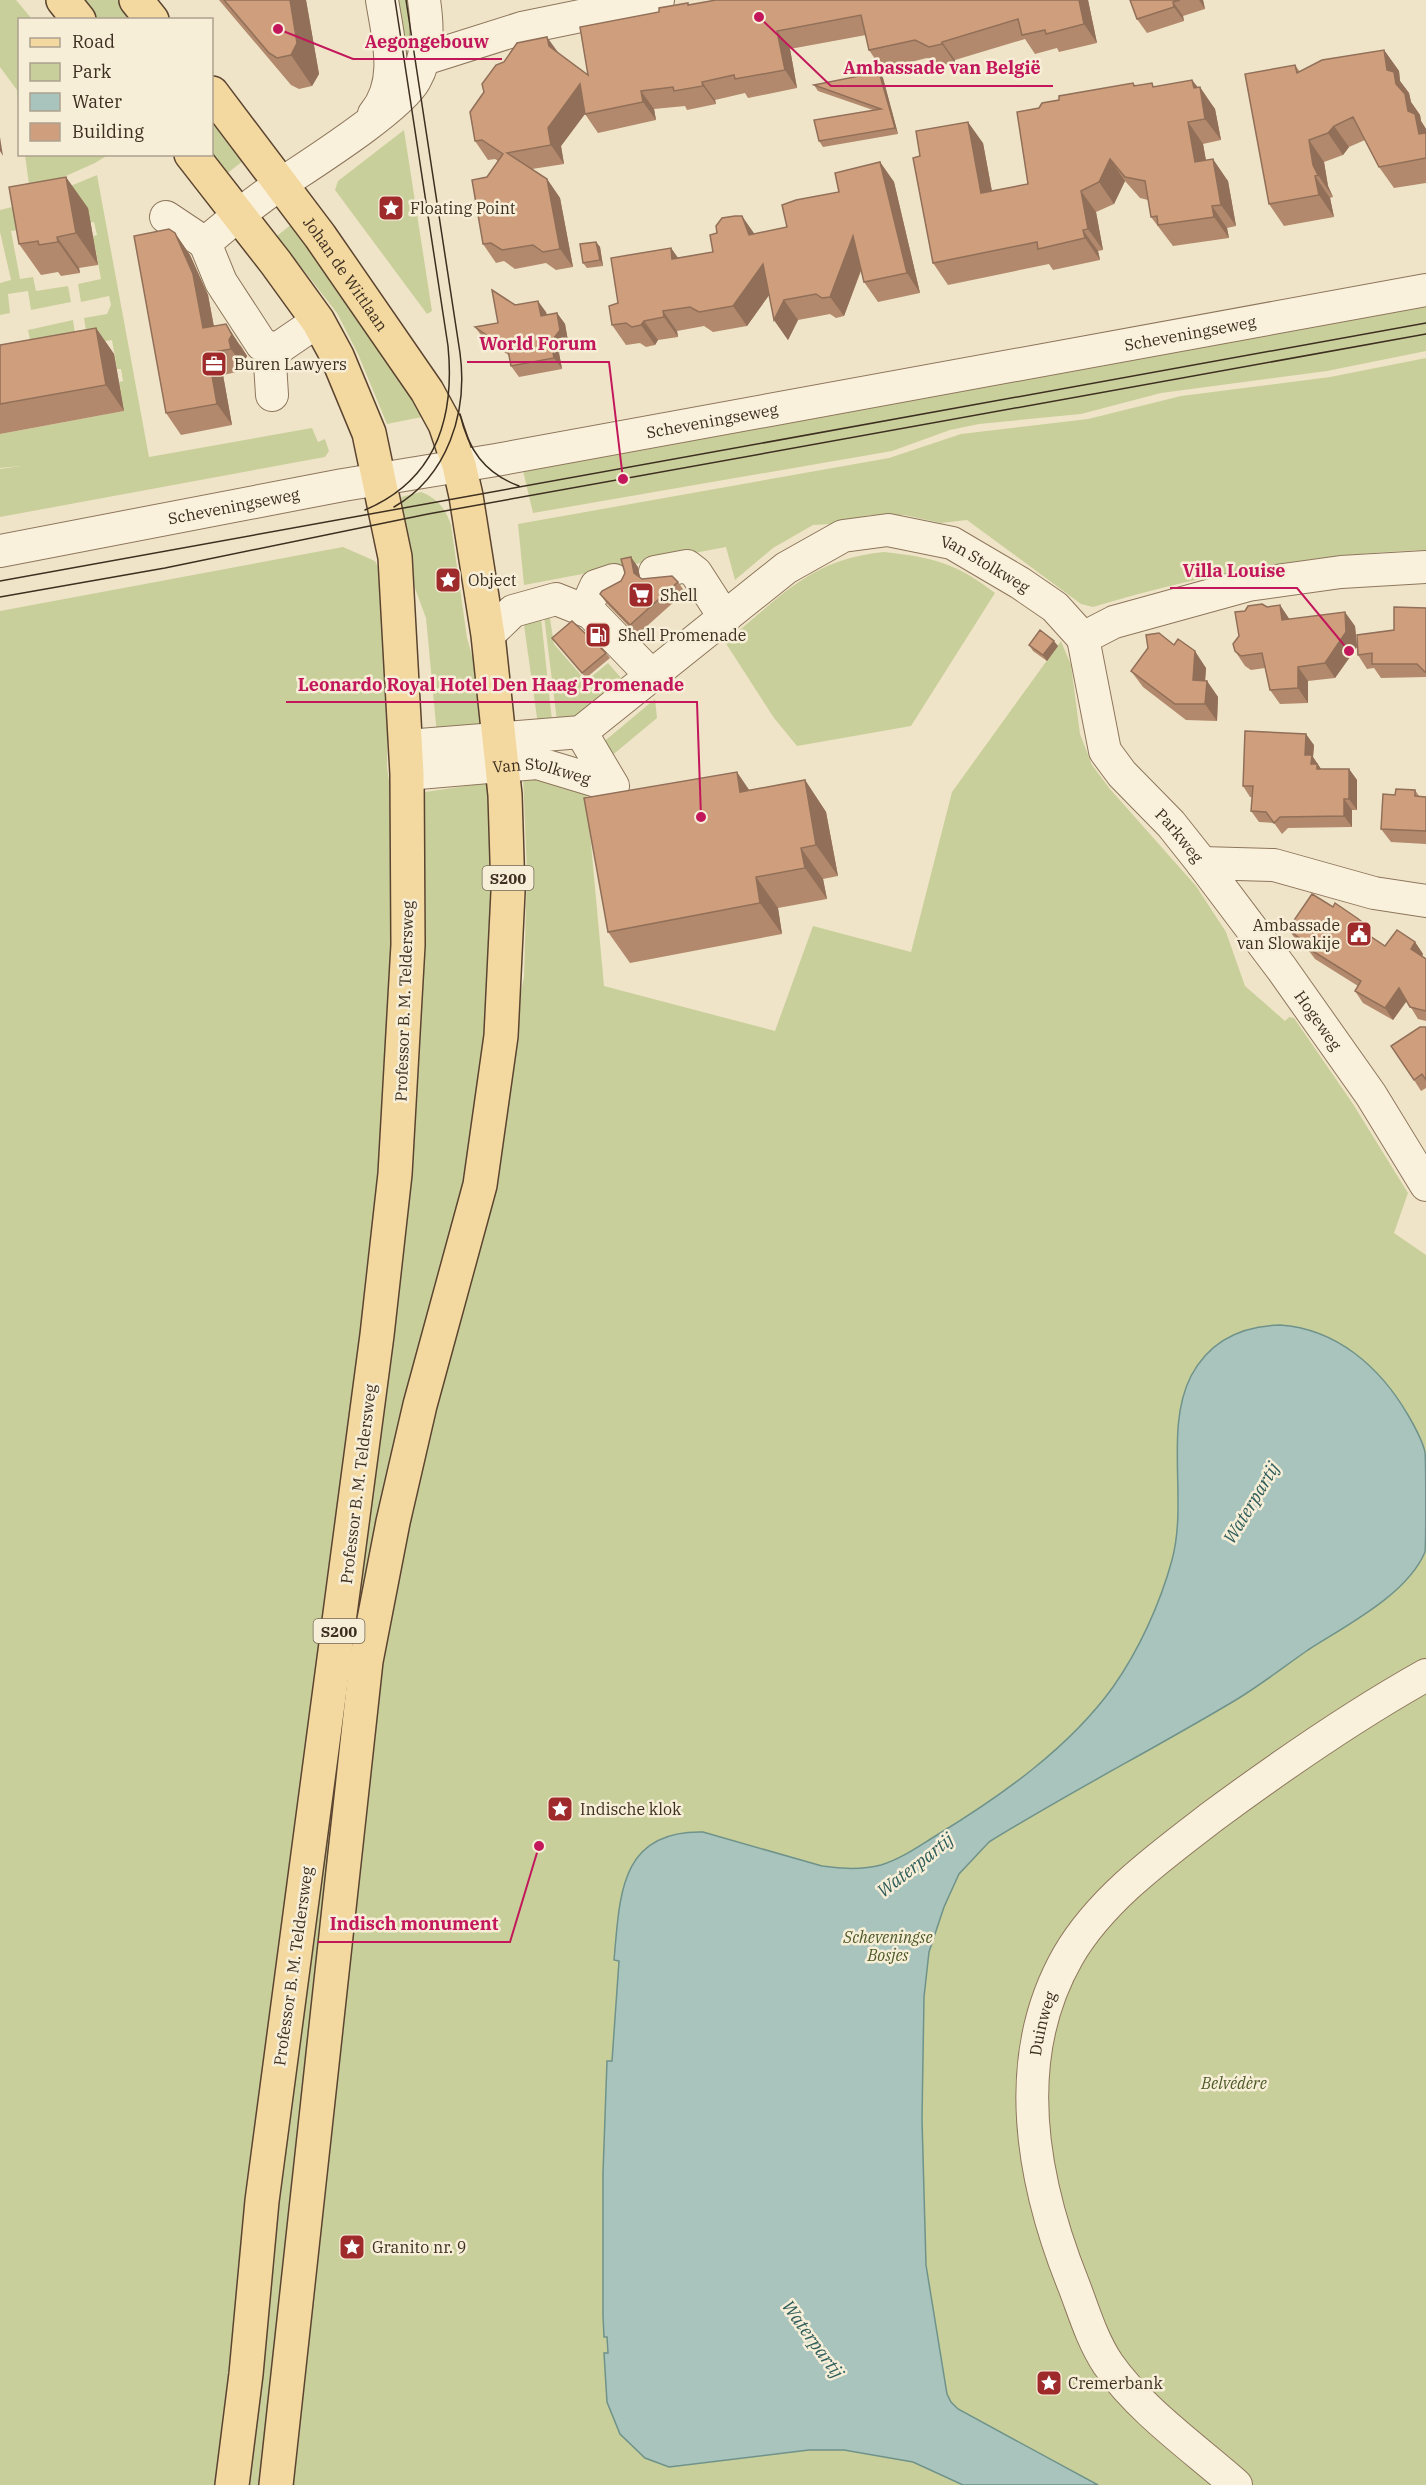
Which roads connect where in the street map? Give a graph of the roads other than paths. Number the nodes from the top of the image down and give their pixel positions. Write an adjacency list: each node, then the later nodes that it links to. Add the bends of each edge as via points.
1 (63, 0): 6 (main road)
2 (136, 0): 7 (main road)
3 (382, 0): 10 (street, via 391,56 388,91)
4 (424, 0): 8 (street, via 428,28)
5 (658, 0): 8 (street, via 522,28)
6 (77, 18)
7 (150, 18)
8 (424, 58): 10 (street, via 409,89)
9 (213, 94): 12 (main road, Johan de Wittlaan / S200)
10 (364, 126): 12 (street)
11 (193, 156): 14 (main road, S200)
12 (280, 184): 14 (street); 20 (main road, Johan de Wittlaan / S200, via 427,391)
13 (166, 216): 15 (street)
14 (239, 216): 15 (street); 17 (main road, S200)
15 (205, 243): 18 (street, via 221,282 262,345)
16 (1426, 290): 20 (street, Scheveningseweg)
17 (318, 321): 18 (street); 21 (main road, S200, via 369,433)
18 (277, 349): 19 (street, via 270,363)
19 (272, 395)
20 (459, 465): 21 (street, Scheveningseweg); 28 (main road, S200)
21 (380, 480): 22 (street, Scheveningseweg); 33 (main road, Professor B. M. Teldersweg / S200, via 395,557)
22 (0, 551)
23 (1426, 567): 29 (street, via 1341,572 1248,585 1114,622)
24 (655, 572): 27 (street, via 687,566 696,573)
25 (614, 580): 26 (street, via 596,586)
26 (585, 610): 28 (street, via 556,599 509,613); 30 (street)
27 (725, 618): 29 (street, Van Stolkweg, via 786,568 843,536 888,530 952,543 1055,607); 30 (street, Van Stolkweg)
28 (488, 635): 32 (main road, S200)
29 (1083, 638): 34 (street, Parkweg, via 1105,751)
30 (652, 676): 31 (street, Van Stolkweg)
31 (581, 732): 32 (street, Van Stolkweg); 32 (street, Van Stolkweg, via 614,786)
32 (501, 752): 33 (street, Van Stolkweg); 39 (main road, S200, via 508,892 501,1036 480,1185 420,1405 366,1661)
33 (407, 760): 38 (main road, Professor B. M. Teldersweg / S200, via 408,945 395,1174 262,2201)
34 (1202, 862): 35 (street, Parkweg, via 1274,865 1374,893); 36 (street, Hogeweg, via 1371,1095)
35 (1426, 901)
36 (1426, 1185)
37 (1426, 1675): 40 (street, Duinweg, via 1294,1757 1169,1849 1131,1883 1096,1918 1068,1957 1048,2002 1035,2049 1031,2087 1038,2171 1066,2269 1090,2328 1108,2363 1129,2388)
38 (232, 2485)
39 (276, 2485)
40 (1236, 2485)

